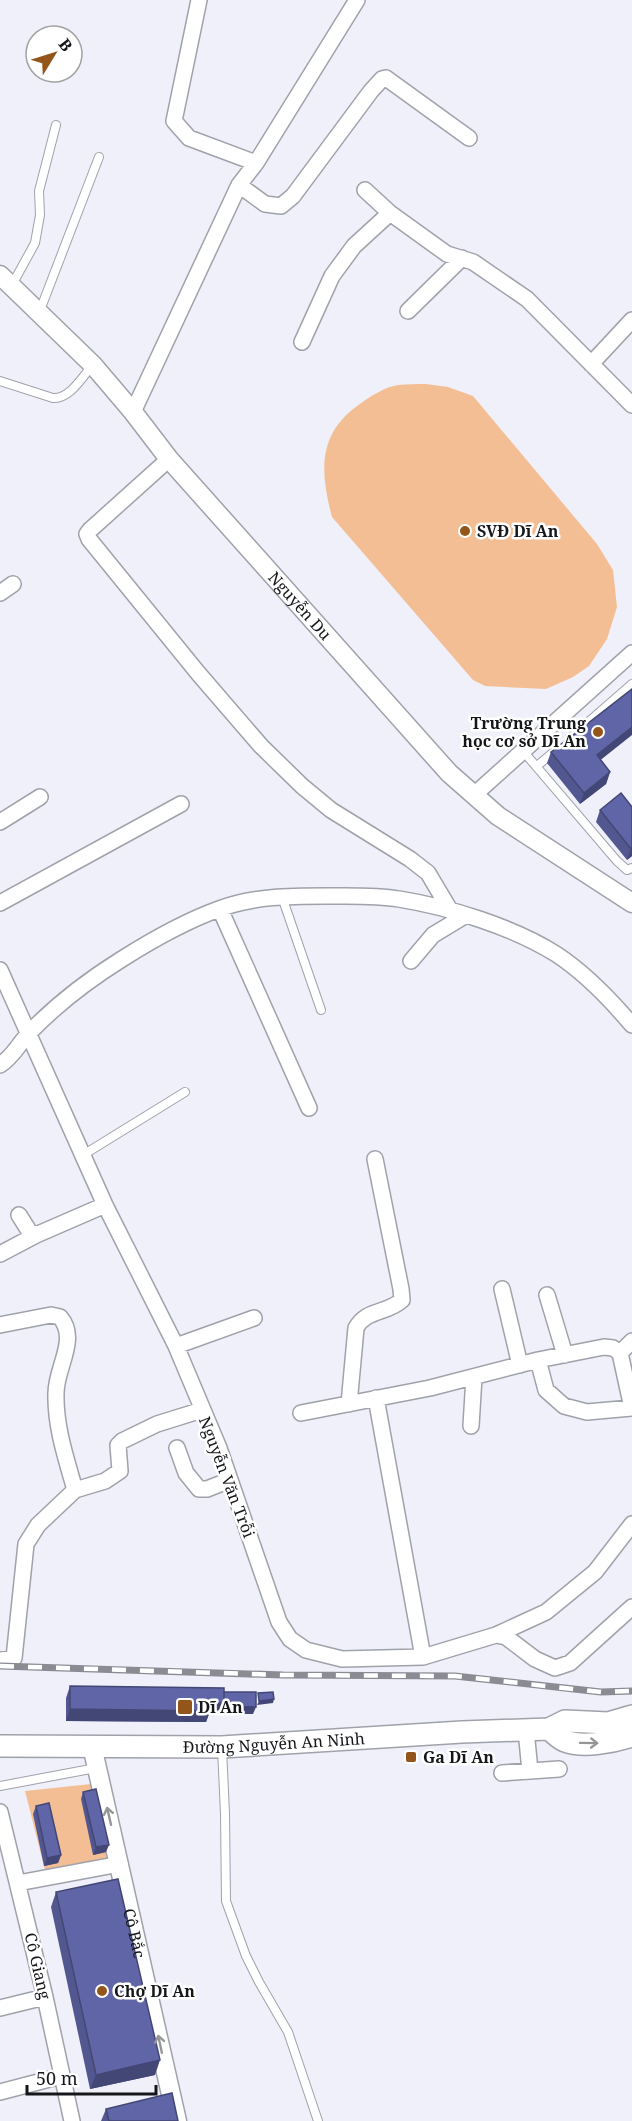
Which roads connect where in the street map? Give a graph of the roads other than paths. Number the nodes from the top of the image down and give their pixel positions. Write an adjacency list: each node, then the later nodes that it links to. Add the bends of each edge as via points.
1 (199, 0): 6 (street, via 174,121 189,138)
2 (357, 0): 6 (street)
3 (56, 125): 11 (lane, via 39,191 35,243)
4 (469, 138): 7 (street, via 386,78 370,91 281,206 265,204)
5 (99, 157): 13 (lane)
6 (256, 163): 7 (street)
7 (239, 184): 20 (street)
8 (365, 190): 9 (street)
9 (390, 213): 10 (street, via 447,254); 15 (street, via 354,246 332,276)
10 (462, 258): 12 (street); 17 (street, via 483,267 527,299)
11 (6, 280): 13 (street, Nguyễn Du)
12 (408, 311)
13 (39, 314): 16 (street, Nguyễn Du)
14 (632, 320): 17 (street)
15 (302, 342)
16 (93, 364): 18 (lane, via 60,398); 20 (street, Nguyễn Du)
17 (591, 364): 19 (street)
18 (0, 381)
19 (632, 405)
20 (133, 412): 21 (street, Nguyễn Du)
21 (169, 459): 26 (street, Nguyễn Du, via 449,773); 35 (street, via 90,530 89,539 261,746 331,810 428,873)
22 (632, 653): 24 (street)
23 (632, 684): 25 (lane)
24 (524, 751): 25 (lane); 26 (street)
25 (537, 766): 30 (lane, via 617,861 627,870)
26 (474, 795): 33 (street, Nguyễn Du, via 498,816)
27 (40, 797): 29 (street)
28 (181, 804): 32 (street)
29 (0, 822)
30 (632, 868)
31 (282, 897): 34 (street); 35 (street, via 397,898); 39 (lane)
32 (0, 903)
33 (632, 903)
34 (220, 909): 41 (street, via 124,958 83,986); 44 (street)
35 (450, 910): 36 (street)
36 (466, 915): 37 (street, via 433,935); 40 (street, via 556,954)
37 (411, 961)
38 (0, 970): 41 (street, Nguyễn Văn Trỗi)
39 (321, 1010)
40 (628, 1014)
41 (30, 1032): 42 (street); 45 (street, Nguyễn Văn Trỗi)
42 (0, 1065)
43 (185, 1092): 45 (lane)
44 (309, 1108)
45 (83, 1155): 47 (street, Nguyễn Văn Trỗi)
46 (375, 1159): 63 (street, via 402,1300 393,1308 360,1320)
47 (105, 1205): 49 (street); 56 (street, Nguyễn Văn Trỗi)
48 (19, 1215): 49 (street)
49 (36, 1235): 50 (street)
50 (0, 1254)
51 (502, 1290): 60 (street)
52 (547, 1295): 58 (street)
53 (254, 1318): 56 (street)
54 (0, 1325): 70 (street, via 51,1315 68,1325 56,1391 62,1444)
55 (632, 1341): 57 (street)
56 (176, 1346): 65 (street, Nguyễn Văn Trỗi)
57 (620, 1353): 58 (street, via 604,1347); 64 (street)
58 (565, 1355): 59 (street)
59 (538, 1360): 60 (street); 64 (street, via 546,1390 564,1406 587,1412)
60 (520, 1365): 61 (street)
61 (474, 1377): 62 (street); 67 (street)
62 (376, 1398): 63 (street); 74 (street)
63 (349, 1404): 66 (street)
64 (632, 1408)
65 (202, 1410): 69 (street, Nguyễn Văn Trỗi); 70 (street, via 157,1424 122,1441 118,1445 120,1471 105,1481)
66 (301, 1413)
67 (471, 1426)
68 (177, 1448): 69 (street, via 186,1473 199,1489)
69 (230, 1479): 74 (street, Nguyễn Văn Trỗi, via 279,1622 290,1639 306,1650 342,1659)
70 (75, 1490): 75 (street, via 38,1525 26,1544 14,1658)
71 (632, 1524): 73 (street, Nguyễn Văn Trỗi, via 595,1572 546,1612)
72 (632, 1608): 73 (street, via 570,1662 555,1668 535,1659 506,1637)
73 (496, 1635): 74 (street, Nguyễn Văn Trỗi)
74 (423, 1657)
75 (0, 1660)
76 (632, 1716): 77 (main road, Đường Nguyễn An Ninh, via 608,1723 565,1721)
77 (549, 1729): 78 (main road, Đường Nguyễn An Ninh); 79 (main road, Đường Nguyễn An Ninh, one-way to 79, via 564,1741 588,1744)
78 (526, 1730): 82 (main road, Đường Nguyễn An Ninh); 85 (street)
79 (632, 1736)
80 (0, 1746): 81 (main road, Đường Nguyễn An Ninh)
81 (93, 1746): 82 (main road, Đường Nguyễn An Ninh); 83 (street, Cô Bắc)
82 (222, 1747): 97 (lane, via 226,1901 246,1956 288,2032)
83 (98, 1768): 87 (lane); 89 (street, Cô Bắc, one-way to 83)
84 (559, 1769): 85 (street)
85 (530, 1771): 86 (street)
86 (502, 1773)
87 (0, 1786)
88 (0, 1812): 90 (street, Cô Giang)
89 (120, 1864): 90 (street); 96 (street, Cô Bắc, one-way to 89)
90 (18, 1883): 91 (street, Cô Giang)
91 (45, 1997): 92 (street); 93 (street, Cô Giang)
92 (0, 2008)
93 (61, 2076): 94 (street); 95 (street, Cô Giang)
94 (0, 2091)
95 (72, 2121)
96 (177, 2121)
97 (318, 2121)

